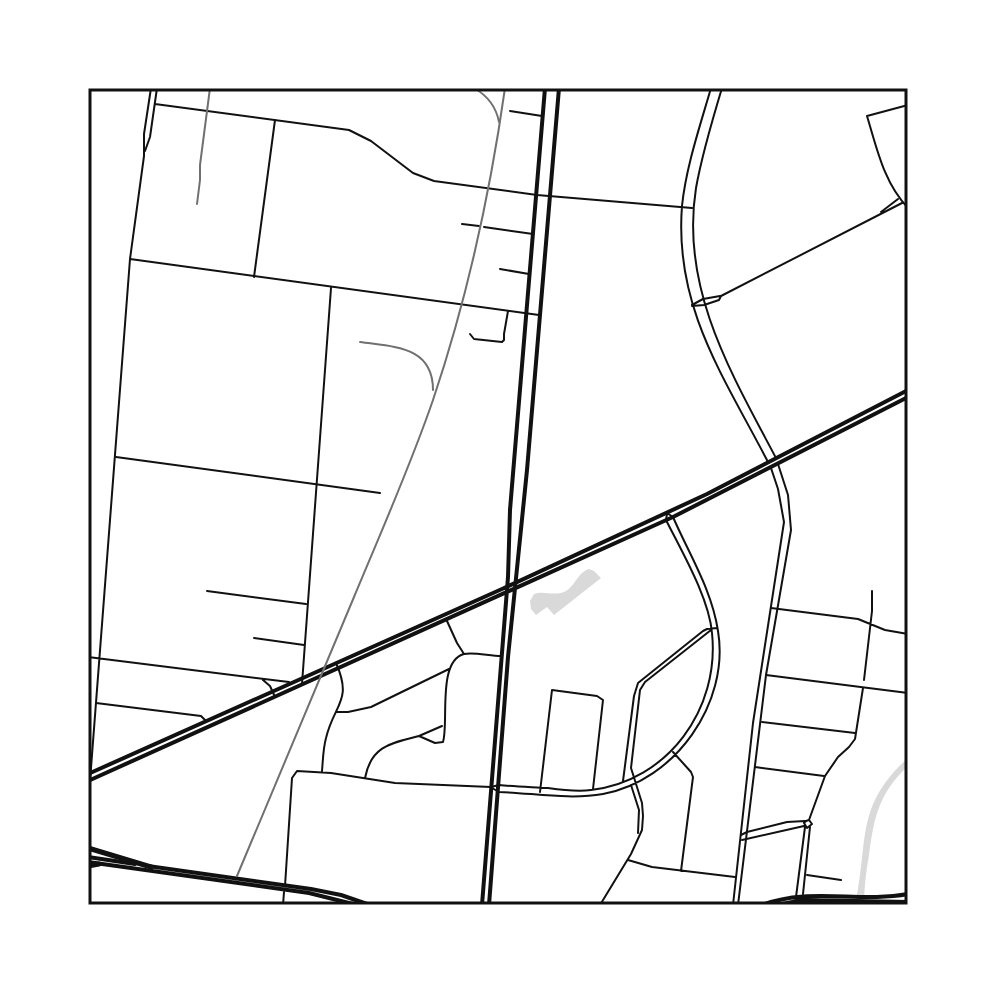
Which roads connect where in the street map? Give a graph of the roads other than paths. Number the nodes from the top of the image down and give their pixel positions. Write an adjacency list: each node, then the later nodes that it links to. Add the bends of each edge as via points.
1 (151, 88): 14 (street)
2 (157, 88): 7 (street)
3 (545, 88): 10 (main road)
4 (559, 88): 18 (main road)
5 (711, 88): 11 (street)
6 (722, 88): 12 (street)
7 (155, 104): 13 (street); 14 (street)
8 (908, 105): 19 (street, via 867,116)
9 (510, 111): 10 (street)
10 (543, 116): 17 (main road)
11 (703, 116): 12 (street); 15 (street)
12 (713, 118): 16 (street)
13 (275, 120): 17 (street, via 355,133 421,176); 32 (street)
14 (144, 156): 29 (street)
15 (692, 159): 16 (street); 21 (street)
16 (702, 162): 22 (street)
17 (537, 195): 18 (street); 28 (main road)
18 (550, 196): 21 (street); 40 (main road)
19 (899, 199): 20 (street); 24 (street)
20 (902, 203): 23 (street); 24 (street)
21 (682, 207): 22 (street); 37 (street)
22 (694, 208): 35 (street, via 694,255)
23 (908, 208)
24 (877, 216): 34 (street)
25 (462, 224): 26 (street)
26 (479, 226)
27 (484, 227): 28 (street)
28 (534, 235): 31 (main road)
29 (130, 259): 32 (street); 47 (street)
30 (500, 269): 31 (street)
31 (530, 274): 39 (main road)
32 (254, 277): 33 (street)
33 (331, 288): 38 (street); 50 (street)
34 (721, 296): 35 (street); 36 (street)
35 (703, 299): 36 (street); 37 (street)
36 (704, 305): 37 (street); 48 (street)
37 (692, 306): 49 (street, via 705,344)
38 (506, 311): 39 (street); 41 (street, via 501,343)
39 (527, 314): 40 (street); 45 (main road)
40 (540, 315): 46 (main road)
41 (470, 334)
42 (908, 390): 44 (main road)
43 (908, 397): 44 (main road)
44 (842, 428): 48 (main road)
45 (518, 430): 46 (main road); 53 (main road)
46 (530, 431): 54 (main road)
47 (114, 457): 50 (street); 90 (street)
48 (777, 462): 49 (main road); 59 (street)
49 (770, 466): 51 (main road); 58 (street)
50 (316, 485): 52 (street); 70 (street)
51 (723, 490): 55 (main road); 56 (main road)
52 (380, 493)
53 (510, 510): 54 (main road); 65 (main road)
54 (523, 511): 64 (main road)
55 (667, 513): 56 (street); 57 (street); 60 (main road)
56 (673, 517): 57 (main road); 76 (street)
57 (666, 520): 61 (main road); 77 (street)
58 (784, 522): 59 (street); 71 (street)
59 (791, 522): 72 (street)
60 (616, 536): 61 (main road); 62 (main road)
61 (619, 542): 63 (main road)
62 (569, 557): 63 (main road); 64 (main road)
63 (572, 563): 66 (main road)
64 (515, 582): 65 (main road); 66 (main road)
65 (507, 586): 69 (main road); 73 (main road)
66 (514, 590): 69 (main road); 89 (main road)
67 (207, 591): 70 (street)
68 (872, 591): 75 (street)
69 (506, 594): 73 (main road); 86 (main road)
70 (306, 604): 83 (street)
71 (770, 608): 72 (street); 94 (street)
72 (778, 608): 75 (street); 95 (street)
73 (463, 609): 74 (main road)
74 (445, 617): 82 (street); 84 (main road)
75 (870, 625): 78 (street); 99 (street)
76 (718, 628): 77 (street); 119 (street, via 713,692)
77 (712, 629): 80 (street); 81 (street); 114 (street, via 639,681)
78 (908, 634)
79 (254, 638): 83 (street)
80 (701, 638): 81 (street); 114 (street, via 642,685)
81 (712, 638): 118 (street, via 706,696)
82 (457, 643): 85 (street); 88 (street)
83 (304, 645): 97 (street)
84 (383, 645): 91 (main road); 92 (main road)
85 (466, 654): 86 (street); 88 (street)
86 (501, 656): 89 (street); 133 (main road)
87 (88, 657): 90 (street)
88 (458, 657): 93 (street)
89 (508, 657): 134 (main road)
90 (99, 659): 98 (street); 107 (street)
91 (336, 662): 92 (street); 97 (main road)
92 (338, 669): 102 (main road); 109 (street, via 344,690)
93 (450, 669): 96 (street); 101 (street)
94 (760, 674): 95 (street); 144 (street)
95 (766, 675): 103 (street); 112 (street)
96 (435, 676): 101 (street); 109 (street, via 371,707)
97 (302, 678): 100 (main road); 102 (street)
98 (262, 679): 100 (street); 104 (street)
99 (864, 680)
100 (294, 681): 104 (main road)
101 (446, 684): 113 (street)
102 (302, 685): 106 (main road)
103 (863, 687): 105 (street); 115 (street)
104 (272, 691): 106 (street); 108 (main road)
105 (908, 693)
106 (275, 697): 108 (main road)
107 (96, 703): 110 (street, via 201,716); 124 (street)
108 (251, 704): 111 (main road)
109 (336, 712): 123 (street)
110 (205, 721): 111 (main road); 116 (main road)
111 (214, 721): 116 (main road)
112 (759, 722): 115 (street); 121 (street)
113 (443, 725): 117 (street); 117 (street, via 439,743)
114 (632, 726): 122 (street); 126 (street)
115 (856, 734): 125 (street)
116 (180, 736): 120 (main road)
117 (419, 736): 127 (street, via 377,751)
118 (672, 751): 119 (street); 126 (street)
119 (676, 755): 131 (street); 151 (street, via 693,777)
120 (135, 757): 124 (main road); 129 (main road)
121 (754, 767): 125 (street); 142 (street)
122 (625, 770): 128 (street); 130 (street)
123 (322, 773): 127 (street); 157 (street, via 300,770 292,778)
124 (89, 774): 129 (street)
125 (825, 776): 140 (street)
126 (634, 778): 128 (street); 131 (street)
127 (365, 779): 133 (street)
128 (629, 780): 130 (street); 132 (street)
129 (89, 781): 139 (street)
130 (622, 783): 136 (street)
131 (636, 783): 132 (street); 143 (street, via 643,809)
132 (631, 785): 138 (street); 143 (street)
133 (491, 787): 134 (street); 165 (main road)
134 (499, 788): 135 (street); 137 (street); 166 (main road)
135 (540, 788): 136 (street); 136 (street, via 552,690 603,700); 137 (street)
136 (593, 790): 138 (street)
137 (539, 794): 138 (street)
138 (593, 796)
139 (88, 807)
140 (806, 823): 141 (street); 141 (street); 142 (street); 145 (street); 159 (street)
141 (810, 827): 152 (street)
142 (747, 832): 144 (street); 145 (street)
143 (639, 836): 147 (street)
144 (741, 838): 145 (street); 153 (street)
145 (746, 839): 169 (street)
146 (88, 848): 150 (highway)
147 (628, 860): 151 (street); 167 (street)
148 (88, 862): 149 (highway); 150 (main road)
149 (99, 864): 157 (main road)
150 (151, 867): 157 (main road)
151 (681, 871): 153 (street)
152 (805, 874): 154 (street); 156 (street)
153 (736, 877): 168 (street)
154 (816, 877): 155 (street); 156 (street)
155 (841, 880)
156 (804, 882): 159 (street)
157 (285, 888): 162 (street); 163 (main road); 164 (main road, via 326,891)
158 (908, 894): 160 (main road)
159 (800, 898): 160 (main road); 170 (main road); 171 (main road)
160 (876, 900): 161 (main road)
161 (908, 902)
162 (283, 905)
163 (357, 905)
164 (370, 905)
165 (482, 905)
166 (489, 905)
167 (600, 905)
168 (733, 905)
169 (738, 905)
170 (762, 905)
171 (778, 905)

